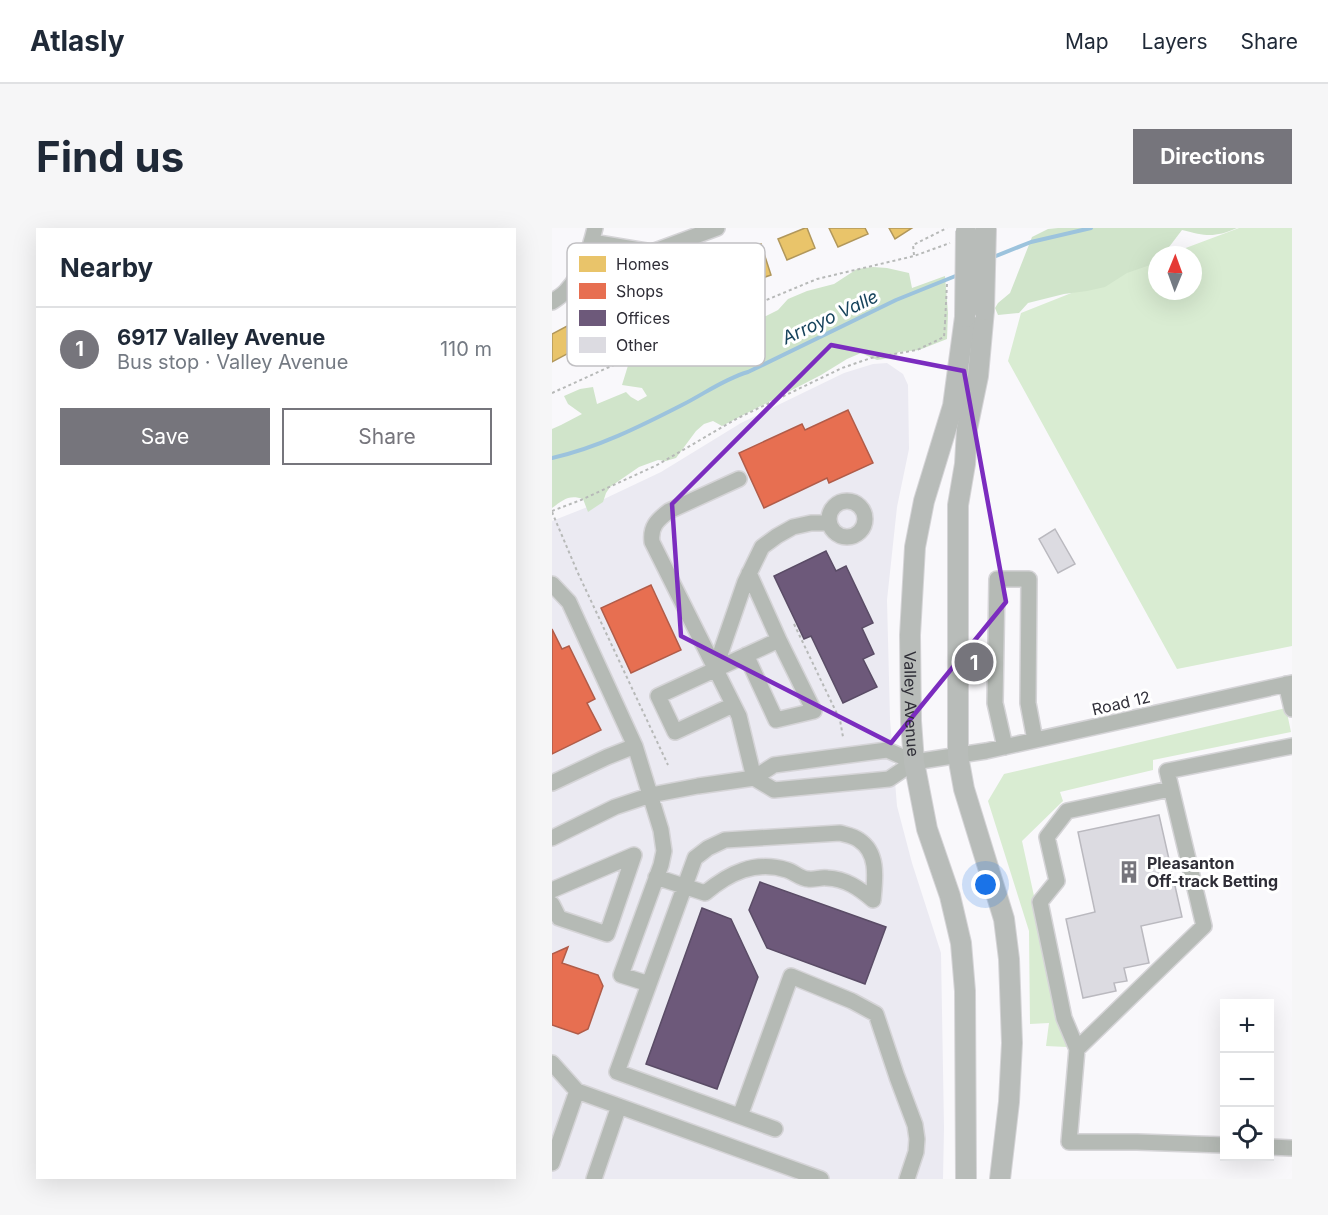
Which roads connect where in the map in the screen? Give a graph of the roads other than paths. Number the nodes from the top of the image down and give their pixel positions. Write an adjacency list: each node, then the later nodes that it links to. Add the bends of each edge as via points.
1 (717, 228): 6 (street)
2 (986, 228): 23 (main road, bridge, via 978,376 958,505)
3 (961, 234): 24 (main road, Valley Avenue, bridge, via 965,317 953,406 924,501 915,547 910,634)
4 (593, 235): 5 (street)
5 (621, 243)
6 (676, 243)
7 (567, 291): 8 (street)
8 (552, 302)
9 (739, 479): 15 (street, via 669,511 659,518 651,535)
10 (829, 523): 11 (street, via 793,527 777,536 762,547)
11 (749, 573): 13 (street); 15 (street)
12 (552, 584): 20 (street, via 569,602)
13 (779, 640): 14 (street); 14 (street, via 814,711 776,720)
14 (746, 655): 15 (street)
15 (715, 669): 17 (street); 17 (street, via 658,696 675,732)
16 (1289, 683): 18 (street); 19 (street, Road 12)
17 (733, 705): 25 (street)
18 (1292, 709)
19 (1035, 740): 22 (street, Road 12); 22 (street, via 1028,703 1029,579 996,579 995,703)
20 (635, 746): 26 (street); 28 (street)
21 (1292, 746): 27 (street, via 1167,771)
22 (1005, 747): 23 (street, Road 12)
23 (958, 756): 24 (street, Road 12); 49 (main road, via 964,789 1004,919 1009,959 1012,1043)
24 (914, 762): 25 (street, via 887,750 774,765); 25 (street, via 889,779 774,790); 48 (main road, Valley Avenue, via 927,829 950,896 961,944)
25 (754, 778): 28 (street)
26 (552, 783)
27 (1170, 789): 35 (street, via 1204,926); 35 (street, via 1067,811 1047,837 1056,881 1040,902 1064,1018)
28 (651, 795): 29 (street, via 615,807); 30 (street, via 664,851)
29 (552, 838)
30 (656, 877): 31 (street); 34 (street, via 621,975)
31 (685, 886): 31 (street, via 705,893 731,874 768,866 807,879 842,880 873,900 876,872 867,846 840,833 725,840 695,858); 34 (street)
32 (552, 890): 33 (street, via 634,855 608,934 559,918)
33 (552, 904)
34 (649, 984): 39 (street, via 617,1072)
35 (1077, 1048): 41 (street, via 1069,1142)
36 (552, 1063): 37 (street)
37 (577, 1090): 38 (street); 44 (street)
38 (620, 1106): 45 (street); 46 (street)
39 (740, 1116): 40 (street); 47 (street, via 791,976 876,1014 915,1125 916,1152)
40 (775, 1129)
41 (1220, 1145)
42 (1274, 1147): 43 (street)
43 (1292, 1148)
44 (552, 1163)
45 (594, 1179)
46 (821, 1179)
47 (907, 1179)
48 (966, 1179)
49 (1000, 1179)

